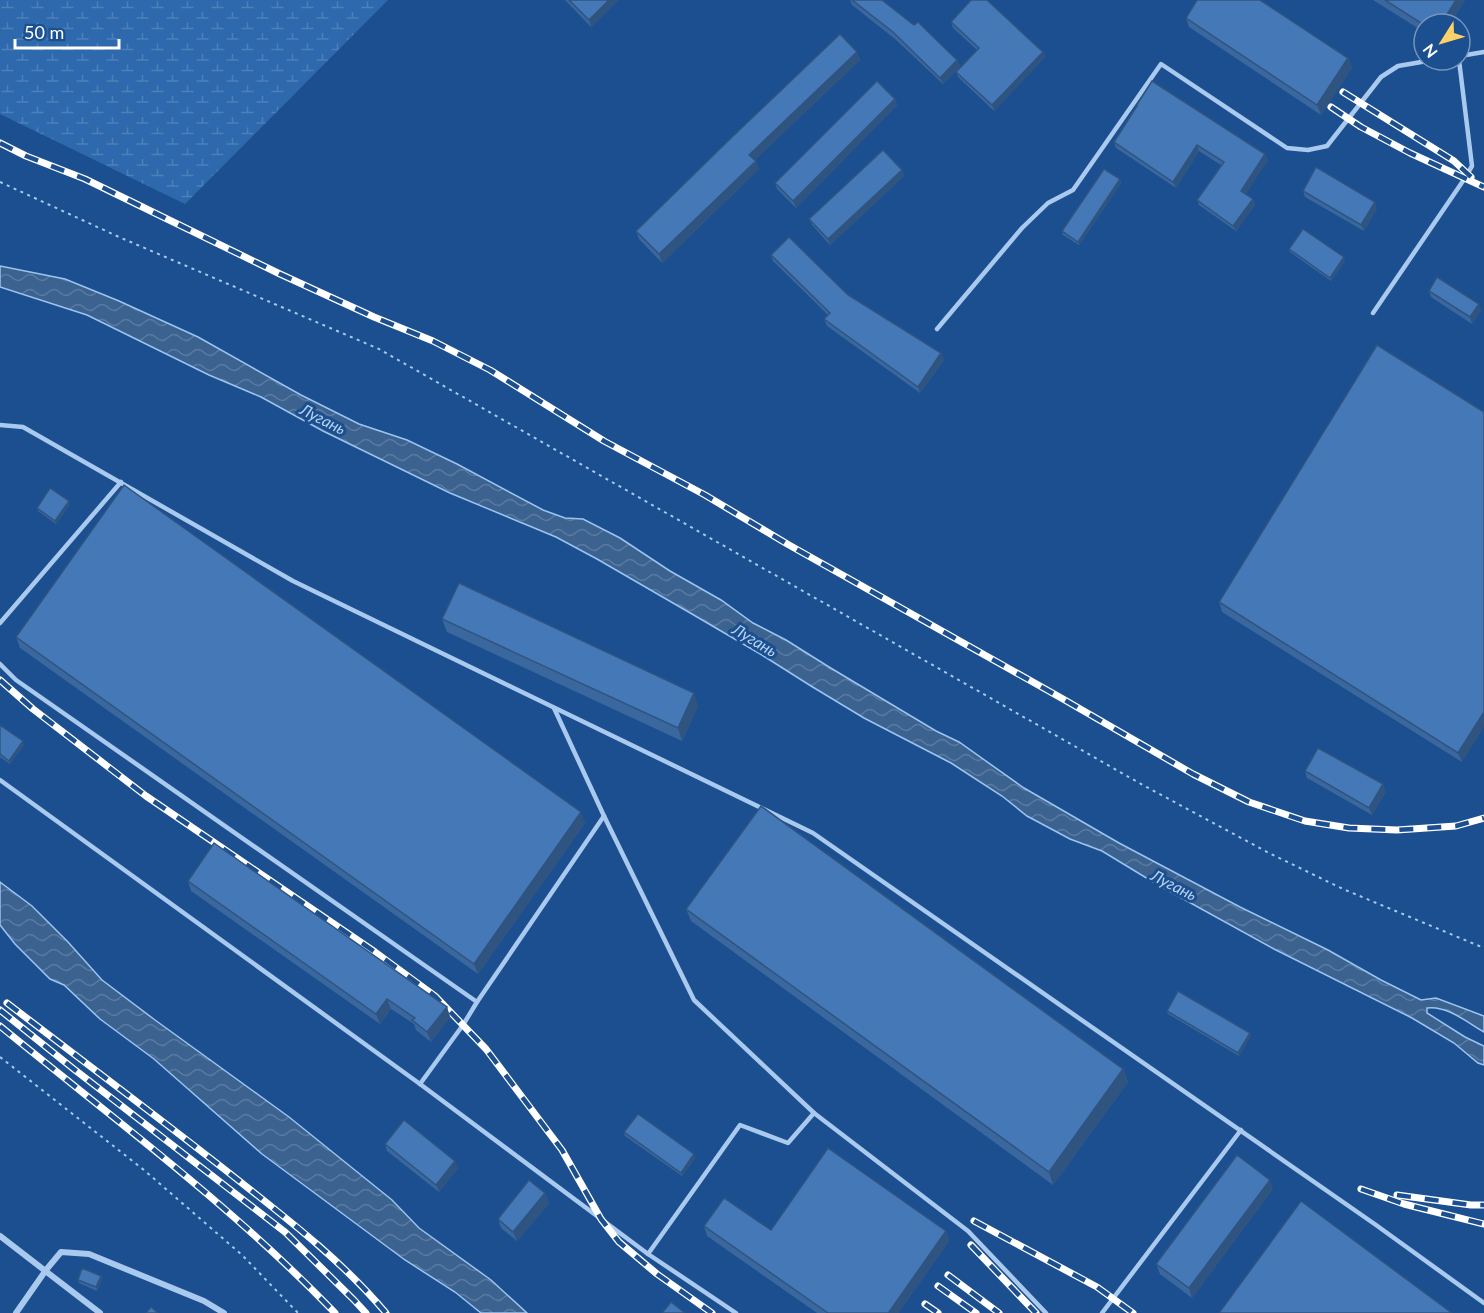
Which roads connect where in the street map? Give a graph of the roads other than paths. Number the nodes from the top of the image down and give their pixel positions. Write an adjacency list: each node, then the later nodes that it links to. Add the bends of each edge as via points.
1 (1412, 64): 4 (lane, via 1398,66 1381,77 1327,146 1308,150 1287,148 1161,64 1073,190 1048,203 1022,228)
2 (1460, 72): 3 (lane, via 1472,166)
3 (1373, 313)
4 (937, 328)
5 (0, 425): 6 (lane, via 23,427)
6 (121, 482): 7 (lane); 9 (lane, via 293,581)
7 (0, 623)
8 (0, 664): 12 (lane, via 16,680)
9 (554, 707): 11 (lane); 15 (lane, via 813,833)
10 (0, 780): 13 (lane)
11 (603, 816): 12 (lane); 14 (lane, via 694,1000)
12 (477, 1002): 13 (lane)
13 (420, 1084): 17 (lane)
14 (814, 1113): 17 (lane, via 788,1143 740,1125); 24 (lane, via 968,1231)
15 (1240, 1130): 19 (lane); 25 (lane)
16 (0, 1236): 18 (street)
17 (648, 1254): 23 (lane)
18 (46, 1270): 20 (street); 21 (street); 22 (street, via 61,1252 89,1254)
19 (1484, 1303)
20 (16, 1313)
21 (100, 1313)
22 (224, 1313)
23 (736, 1313)
24 (1046, 1313)
25 (1102, 1313)

